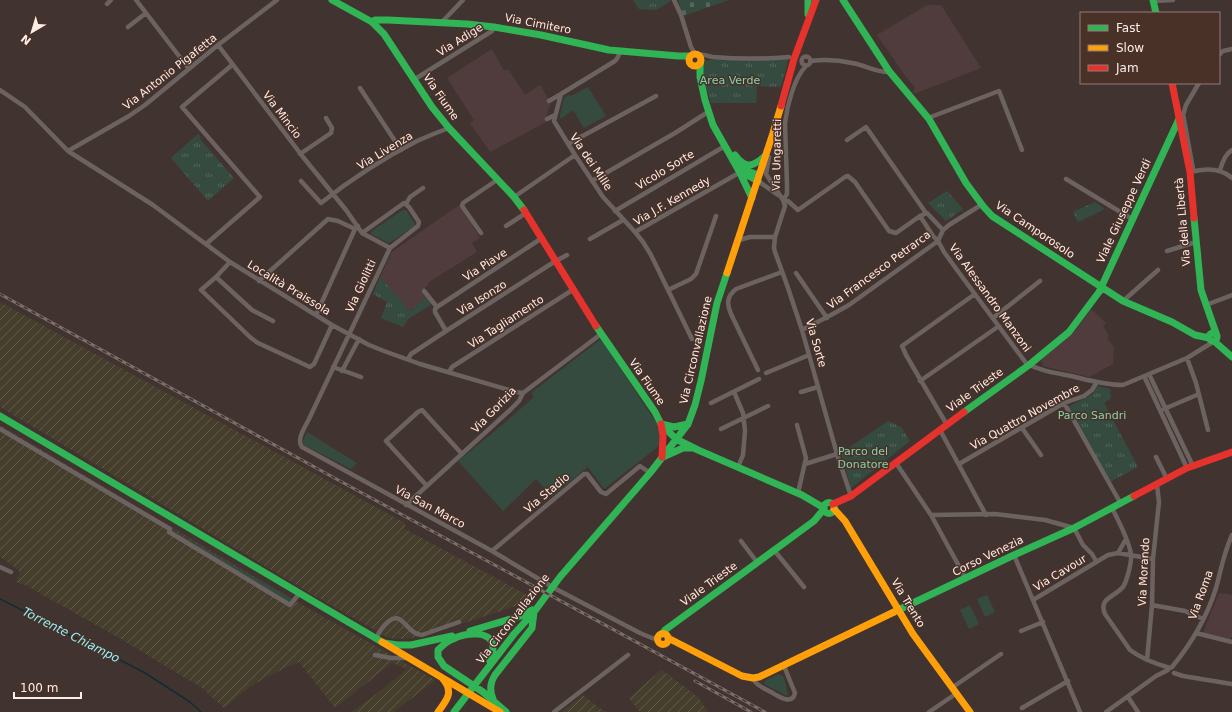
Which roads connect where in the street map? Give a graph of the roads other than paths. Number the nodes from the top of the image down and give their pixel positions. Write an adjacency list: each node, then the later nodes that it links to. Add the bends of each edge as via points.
1 (111, 0): 12 (street)
2 (136, 0): 14 (street)
3 (277, 0): 22 (street, Via Antonio Pigafetta)
4 (332, 0): 17 (street, Via Fiume)
5 (462, 0): 18 (street)
6 (674, 0): 26 (street, via 681,15)
7 (808, 0): 15 (street, Via Circonvallazione)
8 (816, 0): 15 (street, Via Circonvallazione)
9 (1154, 0): 10 (street); 13 (street)
10 (1173, 0)
11 (845, 1): 34 (street, Via Camporosolo)
12 (106, 4)
13 (1156, 12)
14 (146, 13): 19 (street); 33 (street)
15 (808, 19): 56 (street, Via Circonvallazione)
16 (392, 20): 17 (street, Via Cimitero); 18 (street, Via Cimitero); 21 (street)
17 (372, 22): 21 (street, Via Fiume)
18 (441, 23): 20 (street, Via Cimitero)
19 (128, 27)
20 (494, 27): 24 (street, Via Cimitero); 36 (street, Via Adige, via 492,31)
21 (378, 28): 36 (street, Via Fiume)
22 (218, 46): 31 (street, Via Mincio); 33 (street, Via Antonio Pigafetta)
23 (1232, 49): 25 (street)
24 (620, 52): 26 (street, Via Cimitero); 41 (street, via 615,61)
25 (1220, 54)
26 (692, 57): 27 (street, Via Cimitero); 30 (street, via 701,58); 35 (street)
27 (712, 57): 28 (street, Via Cimitero); 30 (street, Via Cimitero)
28 (789, 57)
29 (811, 61): 32 (street); 32 (street, via 808,56 802,58 802,64); 34 (street, via 852,62)
30 (701, 62): 35 (street)
31 (232, 65): 61 (street, Via Mincio); 100 (street, via 182,107 260,197)
32 (806, 66): 78 (street, Via Ungaretti, via 799,76 786,117 787,194)
33 (189, 69): 60 (street, Via Antonio Pigafetta, via 145,105)
34 (890, 72): 48 (street, Via Camporosolo)
35 (700, 77): 44 (street)
36 (415, 80): 50 (street, Via Fiume)
37 (1172, 84): 46 (street, Via della Libertà)
38 (1198, 84): 46 (street)
39 (360, 88): 57 (street)
40 (0, 90): 60 (street, Località Praissola, via 25,108)
41 (561, 94): 43 (street); 45 (street)
42 (656, 96): 53 (street)
43 (549, 101)
44 (708, 112): 55 (street); 72 (street)
45 (555, 115): 49 (street); 53 (street, Via dei Mille, via 555,125)
46 (1181, 116): 51 (street, Via della Libertà); 54 (street, Viale Giuseppe Verdi)
47 (326, 118): 61 (street, via 332,128 331,133)
48 (928, 118): 58 (street, via 999,91); 80 (street, Via Camporosolo)
49 (547, 119)
50 (449, 128): 57 (street, Via Livenza); 70 (street, Via Fiume)
51 (1182, 135): 54 (street); 66 (street); 66 (street, Via della Libertà)
52 (847, 140): 83 (street, via 866,127)
53 (568, 144): 62 (street, Via dei Mille)
54 (1167, 144): 86 (street, Viale Giuseppe Verdi)
55 (725, 146): 63 (street, via 730,147 743,165 756,163); 65 (street); 81 (street, Vicolo Sorte)
56 (769, 146): 63 (street, Via Circonvallazione); 73 (street, via 766,174)
57 (401, 150): 75 (street, Via Livenza)
58 (1022, 150)
59 (1232, 150): 64 (street, via 1225,157)
60 (68, 151): 100 (street, Località Praissola, via 152,205)
61 (300, 154): 75 (street, Via Mincio)
62 (575, 155): 72 (street, Via dei Mille); 76 (street)
63 (765, 156): 67 (street, Via Circonvallazione)
64 (1220, 170): 66 (street); 68 (street)
65 (739, 171): 67 (street, via 744,168); 77 (street); 93 (street, Via J.F. Kennedy)
66 (1192, 171): 99 (street, Via della Libertà)
67 (758, 178): 73 (street); 77 (street, Via Circonvallazione); 78 (street)
68 (1232, 178)
69 (1066, 179): 86 (street)
70 (497, 180): 76 (street, Via Fiume); 92 (street, via 462,206)
71 (301, 181): 75 (street, via 321,202)
72 (592, 181): 81 (street, Via dei Mille)
73 (773, 185): 78 (street)
74 (423, 188): 79 (street, via 410,197)
75 (332, 194): 89 (street, Via Mincio)
76 (514, 197): 82 (street, Via Fiume)
77 (752, 198): 97 (street, Via Circonvallazione)
78 (782, 199): 85 (street, via 798,210 848,176 855,182 889,231 896,233); 94 (street, Via Sorte, via 785,206)
79 (406, 204): 91 (street, via 402,204); 101 (street, via 419,222 418,226)
80 (981, 205): 90 (street, Via Francesco Petrarca); 112 (street, Via Camporosolo, via 992,216)
81 (615, 211): 87 (street, Via dei Mille)
82 (526, 213): 88 (street); 95 (street, Via Fiume)
83 (926, 213): 85 (street); 90 (street, via 930,214)
84 (716, 216): 114 (street, via 696,274)
85 (920, 216): 98 (street, Via Alessandro Manzoni)
86 (1132, 218): 112 (street, Viale Giuseppe Verdi)
87 (624, 220): 93 (street, Via dei Mille); 96 (street)
88 (506, 226)
89 (356, 227): 91 (street, Via Mincio); 110 (street, via 328,219); 121 (street)
90 (943, 230): 98 (street, Via Francesco Petrarca)
91 (362, 232): 101 (street)
92 (480, 232)
93 (635, 232): 114 (street, Via J.F. Kennedy, via 651,255)
94 (775, 237): 97 (street, via 750,237); 107 (street, Via Sorte, via 774,248)
95 (542, 238): 104 (street, Via Fiume); 120 (street, Via Piave)
96 (590, 239)
97 (738, 240): 161 (street, Via Circonvallazione, via 717,303 701,381)
98 (938, 241): 116 (street, Via Alessandro Manzoni); 122 (street, Via Francesco Petrarca)
99 (1196, 242): 102 (street); 119 (street, Via della Libertà, via 1201,290)
100 (206, 244): 105 (street, Località Praissola)
101 (390, 248): 129 (street, Via Giolitti)
102 (1167, 251)
103 (567, 255): 104 (street, Via Isonzo)
104 (556, 261): 113 (street, Via Fiume); 128 (street, Via Isonzo)
105 (230, 262): 109 (street); 110 (street, Località Praissola)
106 (1158, 270): 118 (street)
107 (782, 272): 127 (street, Via Sorte); 140 (street, via 738,288 728,298 729,310)
108 (796, 273): 122 (street)
109 (216, 277): 124 (street, via 252,310); 125 (street, via 201,290 251,338 308,367 313,365)
110 (259, 281): 121 (street, Località Praissola)
111 (1040, 281): 123 (street)
112 (1101, 287): 118 (street, Via Camporosolo); 138 (street, Viale Trieste, via 1069,332)
113 (574, 289): 130 (street, Via Fiume); 142 (street, Via Tagliamento, via 452,367)
114 (668, 290): 132 (street, Via J.F. Kennedy)
115 (424, 291): 120 (street)
116 (976, 294): 123 (street, Via Alessandro Manzoni); 147 (street, via 902,346)
117 (1232, 295): 119 (street)
118 (1123, 301): 133 (street, Via Camporosolo, via 1201,337)
119 (1206, 306): 133 (street, Via della Libertà, via 1213,322)
120 (437, 307): 128 (street, via 435,312)
121 (316, 315): 125 (street, Località Praissola)
122 (827, 318): 127 (street, Via Francesco Petrarca)
123 (993, 318): 126 (street, Via Alessandro Manzoni)
124 (273, 321)
125 (332, 325): 129 (street, Località Praissola)
126 (999, 326): 138 (street, Via Alessandro Manzoni); 147 (street)
127 (802, 330): 134 (street, Via Sorte)
128 (446, 331): 137 (street, Via Isonzo, via 411,354)
129 (349, 333): 131 (street, Località Praissola); 139 (street, Via Giolitti)
130 (601, 334): 152 (street, Via Gorizia); 160 (street, Via Fiume)
131 (359, 339): 137 (street, Località Praissola); 141 (street)
132 (692, 339)
133 (1213, 340): 135 (street, Via Camporosolo); 136 (street)
134 (808, 355): 143 (street); 149 (street, Via Sorte)
135 (1232, 357)
136 (1187, 358): 144 (street); 153 (street)
137 (408, 359): 142 (street, Località Praissola)
138 (1029, 365): 148 (street); 163 (street, Viale Trieste)
139 (333, 367): 141 (street); 170 (street, Via Giolitti, via 300,439)
140 (758, 370)
141 (342, 371): 145 (street)
142 (449, 372): 152 (street, Località Praissola)
143 (766, 373)
144 (1146, 375): 148 (street, via 1123,385); 157 (street)
145 (361, 377)
146 (760, 379): 150 (street)
147 (920, 381): 163 (street)
148 (1097, 382): 155 (street, Via Quattro Novembre, via 1084,396)
149 (818, 387): 151 (street); 174 (street, Via Sorte)
150 (734, 392): 154 (street); 159 (street)
151 (801, 392)
152 (523, 393): 173 (street, Via Gorizia, via 510,410)
153 (1199, 394): 157 (street); 168 (street)
154 (711, 403)
155 (1064, 403): 164 (street, Via Quattro Novembre); 190 (street)
156 (768, 406): 159 (street)
157 (1163, 409): 182 (street)
158 (0, 416): 196 (street)
159 (744, 419): 166 (street); 181 (street, via 743,455)
160 (661, 424): 161 (street, via 680,427); 169 (street, Via Fiume); 176 (street)
161 (688, 424): 169 (street, Via Circonvallazione); 171 (street, via 686,439)
162 (797, 425): 179 (street, via 806,458)
163 (947, 425): 167 (street, Viale Trieste)
164 (1022, 428): 175 (street); 180 (street, Via Quattro Novembre)
165 (0, 429): 199 (street)
166 (721, 429)
167 (940, 430): 178 (street, Viale Trieste); 180 (street)
168 (1208, 430)
169 (676, 440): 171 (street, Via Fiume); 176 (street, Via Circonvallazione)
170 (302, 447): 191 (street, Via San Marco)
171 (693, 448): 176 (street, via 683,448); 181 (street, Via Fiume)
172 (1232, 452): 182 (street, Corso Venezia)
173 (462, 454): 186 (street, Via Gorizia); 186 (street, via 422,410 386,441)
174 (837, 454): 179 (street); 188 (street, Via Sorte)
175 (1041, 455)
176 (662, 457): 183 (street, Via Circonvallazione)
177 (1156, 457): 184 (street)
178 (896, 462): 188 (street, Viale Trieste); 195 (street)
179 (805, 464): 187 (street)
180 (959, 464): 194 (street)
181 (738, 467): 187 (street, Via Fiume)
182 (1190, 467): 184 (street, Corso Venezia)
183 (650, 473): 204 (street, Via Stadio, via 640,466 606,494 601,492 587,474 584,474); 219 (street, Via Circonvallazione)
184 (1167, 479): 185 (street, Corso Venezia)
185 (1157, 485): 190 (street, Corso Venezia); 208 (street, Via Morando, via 1159,502)
186 (427, 486): 191 (street, Via Gorizia)
187 (798, 493): 189 (street, Via Fiume)
188 (850, 496): 192 (street, Viale Trieste)
189 (810, 500): 192 (street, Via Fiume); 192 (street)
190 (1121, 504): 193 (street, Corso Venezia)
191 (406, 505): 204 (street, Via San Marco)
192 (830, 508): 197 (street, Via Trento); 197 (street, via 841,510); 203 (street, Viale Trieste)
193 (1112, 508): 198 (street, Corso Venezia); 201 (street)
194 (986, 514): 195 (street); 198 (street, via 1045,520)
195 (930, 515): 213 (street)
196 (175, 520): 199 (street); 217 (street)
197 (846, 524): 221 (street, Via Trento)
198 (1074, 528): 206 (street, Corso Venezia); 209 (street)
199 (170, 529): 217 (street, via 169,532 290,605)
200 (1232, 535): 223 (street, Via Roma)
201 (1126, 539): 205 (street); 207 (street)
202 (741, 541): 210 (street)
203 (774, 550): 210 (street, Viale Trieste); 215 (street)
204 (492, 551): 214 (street, Via San Marco)
205 (1118, 553): 207 (street); 209 (street, Via Cavour, via 1108,554)
206 (1014, 555): 213 (street, Corso Venezia); 218 (street)
207 (1131, 555): 208 (street); 237 (street, via 1123,587 1106,600 1103,610 1130,650)
208 (1153, 559): 220 (street, Via Morando)
209 (1096, 561): 218 (street, Via Cavour)
210 (757, 562): 230 (street, Viale Trieste, via 675,623)
211 (0, 567): 212 (street)
212 (11, 572)
213 (966, 579): 221 (street, Corso Venezia)
214 (549, 585)
215 (804, 587)
216 (554, 588): 230 (street, via 634,630 652,638)
217 (299, 594): 231 (street)
218 (1033, 600): 226 (street)
219 (541, 602): 222 (street, Via Circonvallazione); 224 (street, via 526,614)
220 (1152, 605): 223 (street, via 1185,611); 237 (street, Via Morando)
221 (900, 611): 239 (street, Corso Venezia); 248 (street, Via Trento, via 913,634)
222 (534, 612): 229 (street, Via Circonvallazione); 251 (street, via 532,628 490,683 490,693)
223 (1203, 619): 228 (street, Via Roma)
224 (506, 621): 229 (street); 231 (street, via 411,644 398,645)
225 (459, 622): 231 (street, via 419,635 402,621 392,618 383,626)
226 (1043, 622): 227 (street); 246 (street)
227 (1021, 631)
228 (1196, 633): 232 (street); 240 (street, Via Roma)
229 (514, 634): 241 (street, Via Circonvallazione)
230 (664, 638): 244 (street, via 742,676)
231 (379, 641): 236 (street)
232 (1232, 642)
233 (1001, 654): 248 (street)
234 (375, 655): 236 (street)
235 (628, 656): 255 (street)
236 (408, 658): 245 (street)
237 (1147, 660): 238 (street)
238 (1153, 663): 240 (street); 242 (street)
239 (784, 666): 244 (street, Corso Venezia); 244 (street, via 795,693 792,699 784,700 757,685)
240 (1172, 670): 242 (street); 243 (street); 247 (street, via 1183,676)
241 (483, 674): 251 (street, via 494,654 494,648 491,640 482,634 472,633 454,638 438,650 438,657 444,666 483,692); 253 (street, Via Circonvallazione)
242 (1162, 674): 243 (street)
243 (1156, 676): 249 (street)
244 (753, 678)
245 (443, 679): 251 (street); 252 (street, via 449,692)
246 (1068, 681): 250 (street); 258 (street)
247 (1232, 684)
248 (955, 690): 256 (street); 257 (street, Via Trento)
249 (1128, 697): 259 (street); 260 (street)
250 (1022, 708)
251 (499, 709): 254 (street)
252 (438, 712)
253 (454, 712)
254 (506, 712)
255 (554, 712)
256 (929, 712)
257 (970, 712)
258 (1080, 712)
259 (1106, 712)
260 (1138, 712)

